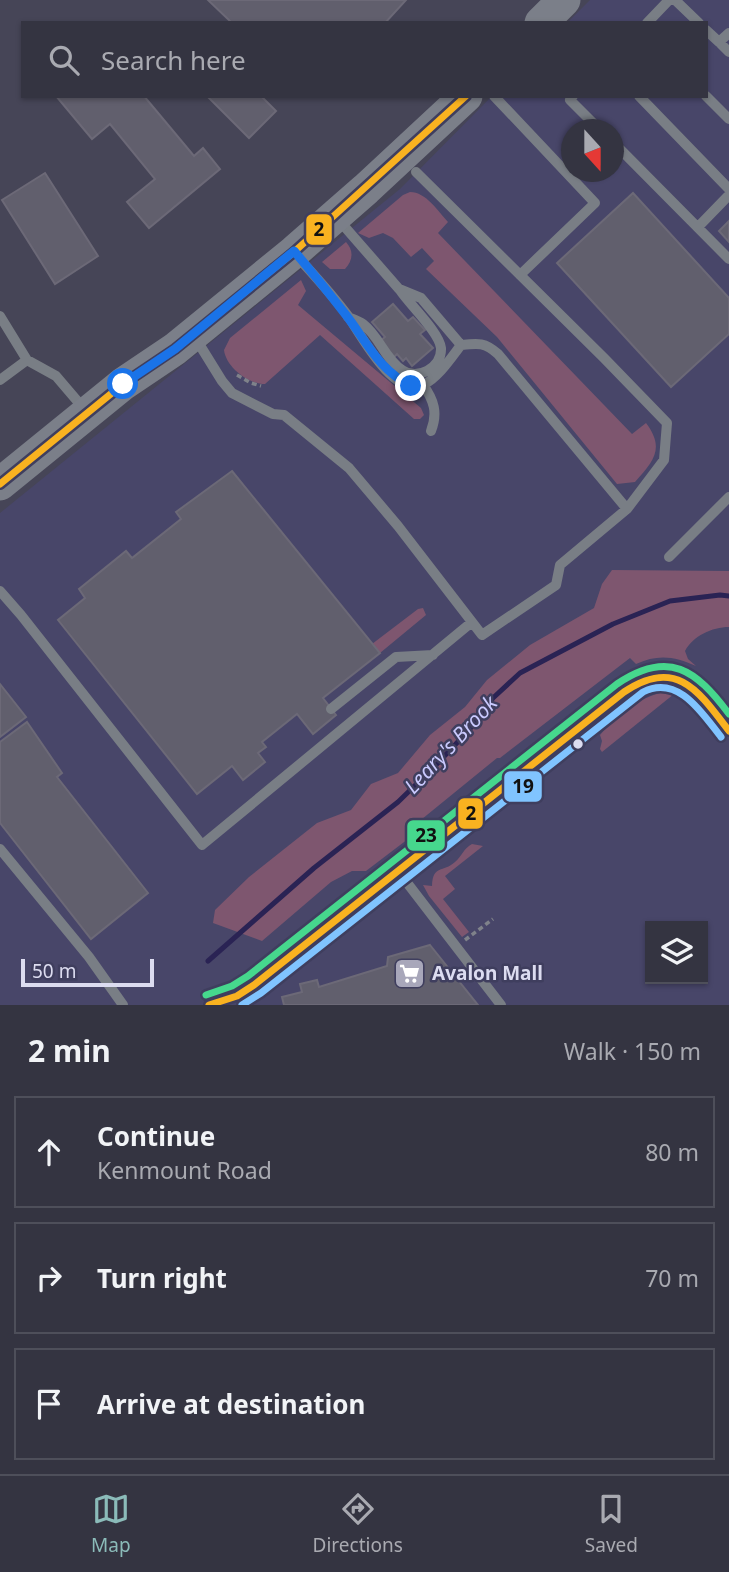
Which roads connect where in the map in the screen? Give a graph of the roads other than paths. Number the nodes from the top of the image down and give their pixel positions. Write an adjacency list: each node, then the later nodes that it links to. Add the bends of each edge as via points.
1 (564, 0): 4 (main road)
2 (669, 0): 5 (lane)
3 (675, 0): 6 (lane)
4 (543, 21)
5 (649, 21)
6 (697, 21)
7 (708, 32): 9 (lane)
8 (729, 33): 9 (lane)
9 (719, 42): 10 (lane)
10 (729, 52)
11 (464, 98): 22 (main road)
12 (496, 98): 26 (lane, via 594,203)
13 (572, 98): 16 (lane)
14 (641, 98): 20 (lane)
15 (708, 98): 17 (lane)
16 (589, 119)
17 (729, 119)
18 (624, 153): 23 (lane)
19 (416, 172): 26 (lane)
20 (729, 188)
21 (729, 195): 23 (lane)
22 (335, 215): 24 (main road); 27 (lane)
23 (698, 227): 25 (lane)
24 (294, 251): 29 (lane); 30 (main road)
25 (729, 259)
26 (520, 275): 39 (lane, via 667,423 664,460)
27 (399, 289): 29 (lane, via 439,341 440,354 426,372 411,375 400,369 364,325); 31 (lane, via 421,298)
28 (0, 316): 32 (lane)
29 (348, 317): 34 (lane, via 369,351 398,380)
30 (194, 334): 35 (main road); 42 (lane, via 232,393 284,415 349,468)
31 (461, 345): 34 (lane); 39 (lane, via 481,342 498,354)
32 (27, 359): 33 (lane); 35 (lane, via 57,376)
33 (0, 380)
34 (423, 385): 36 (lane, via 432,397 435,415)
35 (87, 413): 37 (main road)
36 (430, 431)
37 (0, 484)
38 (729, 497): 40 (lane)
39 (627, 509): 42 (lane, via 559,565 556,584 482,635)
40 (668, 557)
41 (0, 591): 43 (lane, via 202,845)
42 (472, 622): 43 (lane)
43 (433, 655): 44 (lane, via 396,657)
44 (331, 709)
45 (729, 731): 47 (lane, via 703,699 679,680 653,677 638,683)
46 (0, 849): 49 (lane)
47 (398, 871): 48 (lane); 50 (lane, via 254,985)
48 (498, 1001)
49 (124, 1005)
50 (209, 1005)

